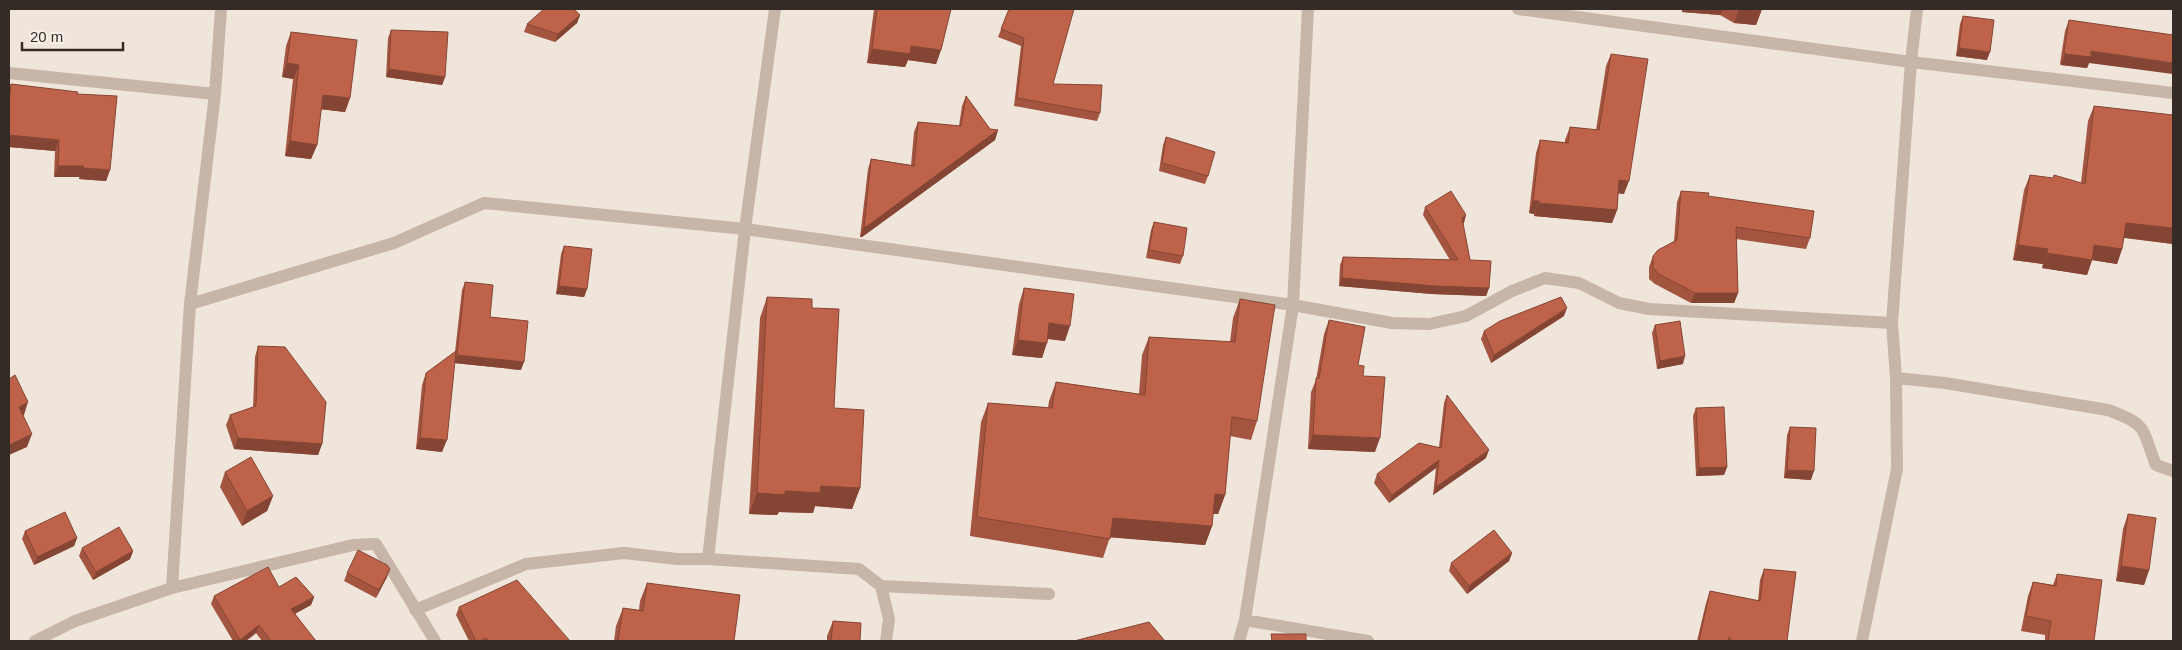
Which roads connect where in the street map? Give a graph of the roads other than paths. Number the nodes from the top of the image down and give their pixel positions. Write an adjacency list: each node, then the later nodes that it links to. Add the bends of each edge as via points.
1 (221, 9): 9 (street)
2 (775, 9): 10 (street)
3 (1308, 9): 12 (street)
4 (1518, 9): 6 (street)
5 (1918, 9): 6 (street)
6 (1911, 62): 8 (street); 13 (street)
7 (9, 73): 9 (street)
8 (2173, 93)
9 (215, 94): 11 (street)
10 (745, 230): 11 (street, via 484,203 394,243); 12 (street); 16 (street)
11 (190, 304): 18 (street)
12 (1293, 305): 13 (street, via 1392,323 1429,324 1466,316 1512,291 1545,278 1579,283 1619,303 1648,309); 21 (street)
13 (1892, 323): 14 (street)
14 (1896, 378): 15 (street, via 2108,410 2144,429 2156,465); 27 (street, via 1897,469)
15 (2173, 471)
16 (708, 559): 17 (street, via 859,569); 20 (street, via 677,560 624,553 526,564)
17 (881, 586): 19 (street); 24 (street, via 889,619)
18 (172, 588): 20 (street, via 353,545 376,544); 22 (street, via 75,621)
19 (1049, 594)
20 (415, 610): 23 (street)
21 (1245, 620): 25 (street); 26 (street)
22 (35, 641)
23 (435, 641)
24 (886, 641)
25 (1239, 641)
26 (1368, 641)
27 (1862, 641)

